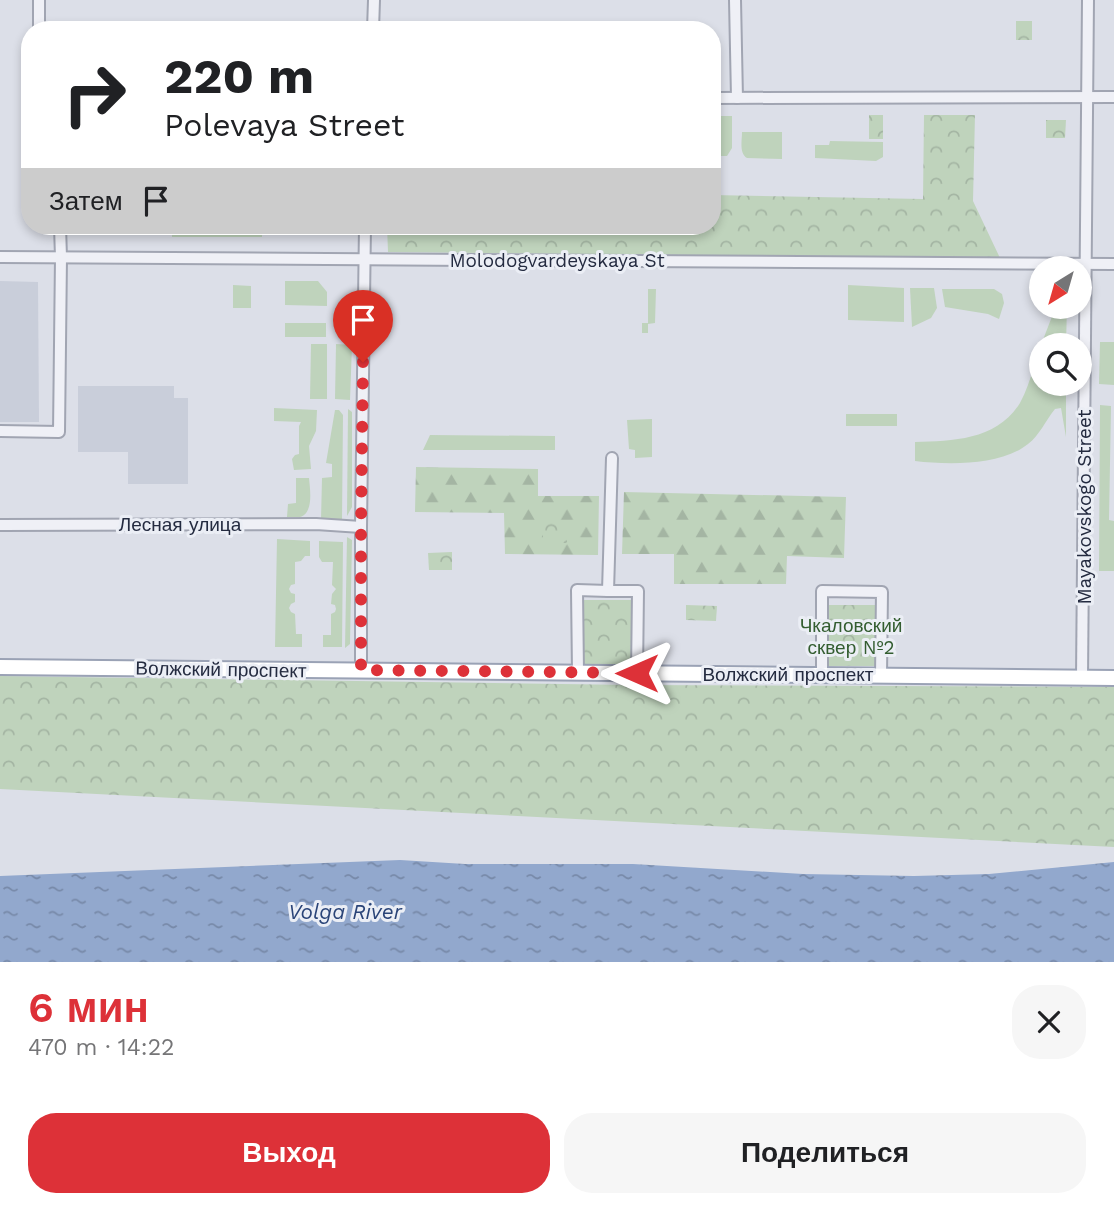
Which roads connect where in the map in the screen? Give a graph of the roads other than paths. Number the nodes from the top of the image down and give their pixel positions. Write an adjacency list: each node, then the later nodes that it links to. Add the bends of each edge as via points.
1 (39, 0): 5 (street)
2 (374, 0): 6 (street)
3 (735, 0): 10 (street)
4 (1088, 0): 7 (street, Mayakovskogo Street)
5 (39, 21)
6 (373, 21)
7 (1087, 97): 8 (street); 10 (street); 13 (street, Mayakovskogo Street)
8 (1114, 97)
9 (721, 98): 10 (street)
10 (737, 98)
11 (60, 235): 15 (street)
12 (366, 235): 16 (street)
13 (1086, 256)
14 (0, 257): 15 (street, Molodogvardeyskaya St)
15 (61, 257): 16 (street, Molodogvardeyskaya St); 21 (street, via 59,432)
16 (365, 258): 17 (street, Molodogvardeyskaya St); 24 (street)
17 (1029, 264)
18 (1092, 264): 19 (street, Molodogvardeyskaya St)
19 (1114, 264)
20 (1085, 319): 32 (street, Mayakovskogo Street)
21 (0, 431)
22 (612, 458): 25 (street)
23 (0, 525): 24 (street, Лесная улица)
24 (361, 527): 27 (street)
25 (608, 591): 28 (street, via 577,590); 29 (street, via 638,591)
26 (0, 667): 27 (main road, Волжский проспект)
27 (361, 670): 28 (main road, Волжский проспект)
28 (578, 672): 29 (main road, Волжский проспект)
29 (637, 673): 30 (main road, Волжский проспект)
30 (822, 674): 31 (main road, Волжский проспект); 31 (street, via 822,591 882,592)
31 (881, 675): 32 (main road, Волжский проспект)
32 (1082, 677): 33 (main road, Волжский проспект)
33 (1114, 678)

